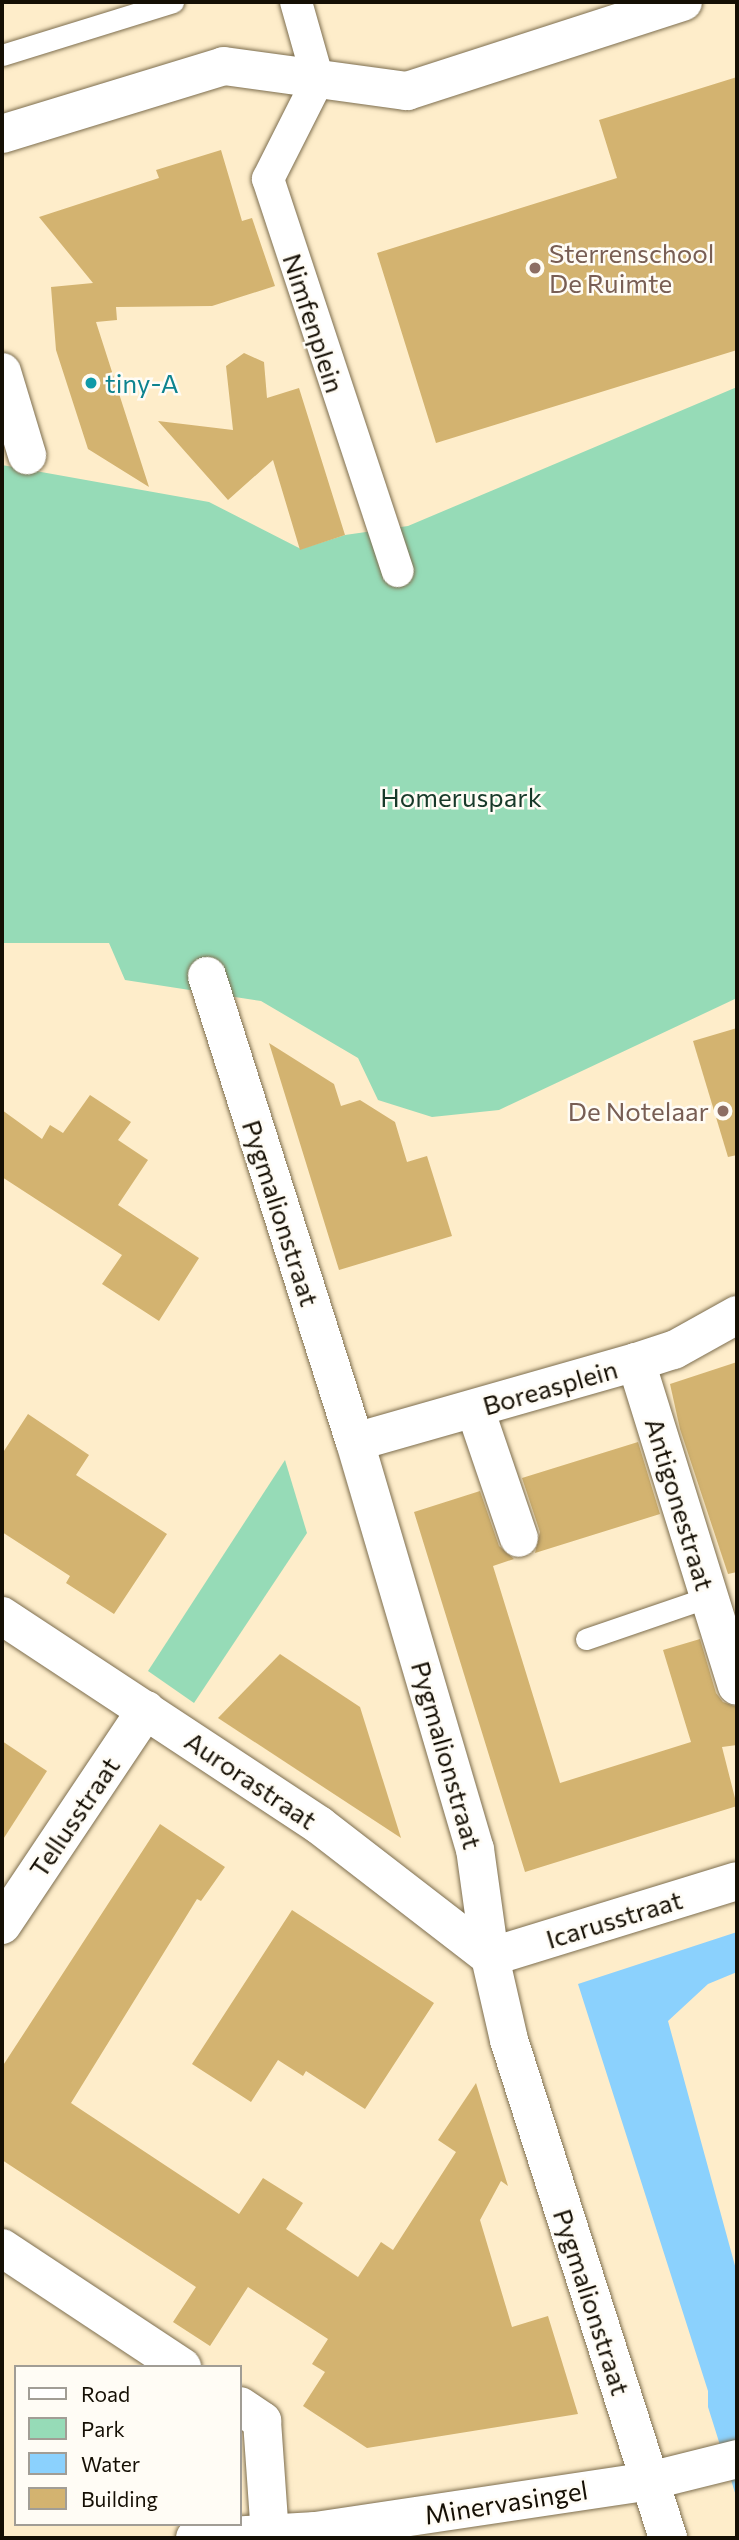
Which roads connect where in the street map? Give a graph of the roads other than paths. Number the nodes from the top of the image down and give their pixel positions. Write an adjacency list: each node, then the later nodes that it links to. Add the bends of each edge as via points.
1 (173, 2): 4 (lane)
2 (296, 2): 5 (street)
3 (683, 2): 5 (street, via 407,91)
4 (2, 55)
5 (318, 80): 6 (street, via 224,66); 9 (street, Nimfenplein, via 268,178)
6 (2, 134)
7 (2, 372): 8 (street)
8 (27, 455)
9 (398, 571)
10 (207, 976): 14 (street, Pygmalionstraat)
11 (737, 1315): 12 (street, Boreasplein, via 674,1350)
12 (636, 1362): 13 (street, Boreasplein); 16 (street, Antigonestraat)
13 (475, 1409): 14 (street, Boreasplein); 15 (street)
14 (355, 1441): 23 (street, Pygmalionstraat, via 475,1849)
15 (519, 1538)
16 (709, 1597): 18 (lane); 19 (street, Antigonestraat)
17 (2, 1616): 20 (street, Aurorastraat)
18 (586, 1639)
19 (737, 1686)
20 (146, 1710): 22 (street, Tellusstraat); 23 (street, Aurorastraat, via 319,1825)
21 (737, 1881): 23 (street, Icarusstraat)
22 (2, 1925)
23 (490, 1956): 28 (street, Pygmalionstraat, via 509,2040)
24 (2, 2248): 25 (street)
25 (179, 2365)
26 (242, 2407): 29 (street, via 262,2421)
27 (729, 2461): 28 (street, Minervasingel)
28 (649, 2481): 29 (street, Minervasingel); 31 (street, Pygmalionstraat)
29 (270, 2534): 30 (street, Minervasingel)
30 (195, 2538)
31 (668, 2538)

